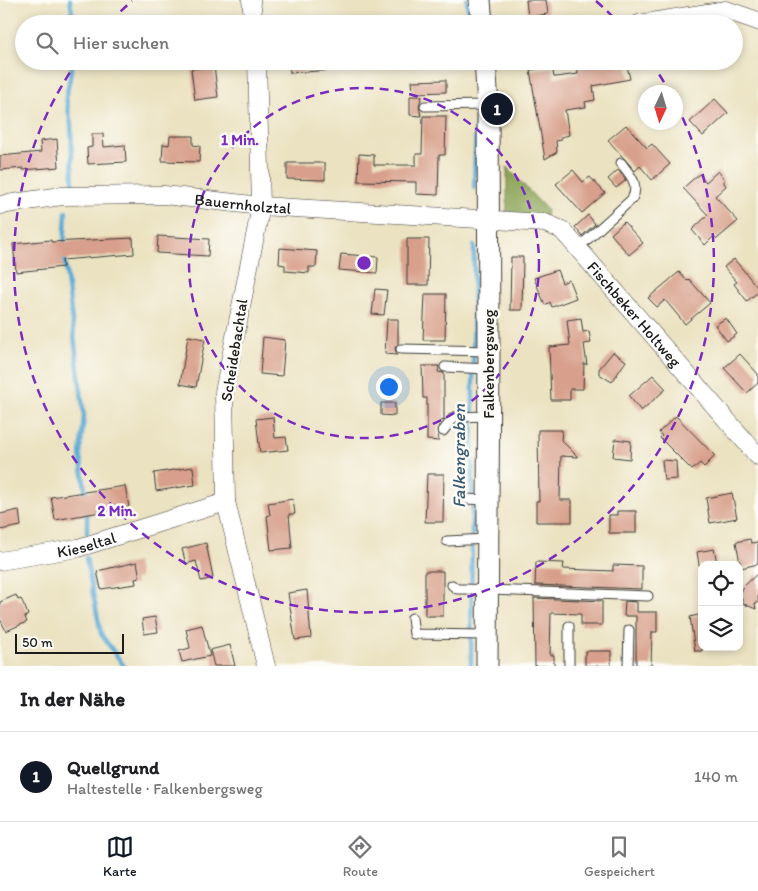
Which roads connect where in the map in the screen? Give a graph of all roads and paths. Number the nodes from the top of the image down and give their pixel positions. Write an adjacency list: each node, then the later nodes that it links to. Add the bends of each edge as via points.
1 (250, 0): 4 (street)
2 (480, 0): 5 (street)
3 (726, 5): 6 (street); 7 (street)
4 (252, 15)
5 (481, 15)
6 (680, 15)
7 (758, 21)
8 (257, 70): 14 (street, Scheidebachtal)
9 (486, 70): 10 (street, Falkenbergsweg)
10 (488, 105): 11 (lane); 15 (street, Falkenbergsweg)
11 (425, 106)
12 (621, 163): 16 (lane, via 636,185 636,192)
13 (0, 205): 14 (street, Bauernholztal, via 62,196 164,195)
14 (261, 206): 15 (street, Bauernholztal); 23 (street, Scheidebachtal, via 224,392)
15 (487, 220): 16 (street, Fischbeker Holtweg, via 545,223 562,230); 18 (street, Falkenbergsweg)
16 (578, 248): 22 (street, Fischbeker Holtweg)
17 (401, 349): 18 (lane)
18 (478, 360): 19 (lane); 20 (street, Falkenbergsweg)
19 (445, 367)
20 (478, 416): 21 (lane, via 454,417); 24 (street, Falkenbergsweg, via 474,500)
21 (443, 431)
22 (758, 456)
23 (226, 502): 26 (street, Kieseltal, via 78,548); 34 (street, Scheidebachtal)
24 (477, 540): 25 (lane); 28 (street, Falkenbergsweg)
25 (447, 541)
26 (0, 561)
27 (452, 585): 28 (lane)
28 (477, 589): 29 (lane); 33 (street, Falkenbergsweg)
29 (648, 596)
30 (412, 618): 33 (lane, via 414,634)
31 (569, 626): 36 (lane)
32 (629, 630): 37 (lane)
33 (476, 635): 35 (street, Falkenbergsweg)
34 (266, 666)
35 (487, 666)
36 (569, 666)
37 (628, 666)

